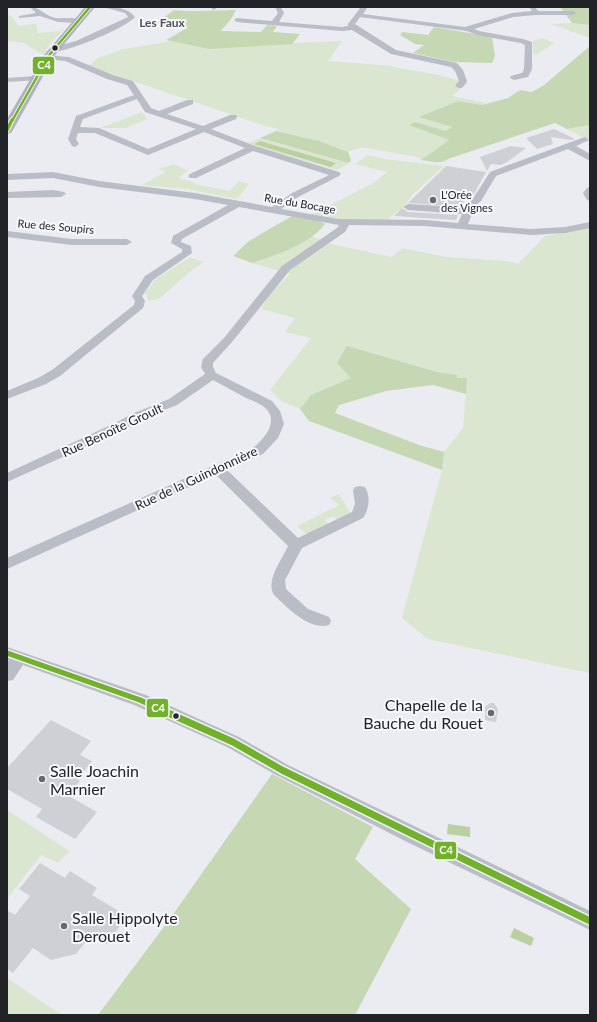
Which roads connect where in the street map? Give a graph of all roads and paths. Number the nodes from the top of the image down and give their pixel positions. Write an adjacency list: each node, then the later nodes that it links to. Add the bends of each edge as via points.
1 (31, 7): 9 (street)
2 (90, 7): 13 (street)
3 (106, 7): 6 (street)
4 (278, 7): 14 (street, via 281,13)
5 (364, 7): 10 (street)
6 (127, 9): 17 (street, via 132,16 130,20)
7 (534, 10): 8 (street); 16 (street)
8 (573, 13)
9 (41, 14): 11 (street); 13 (street, via 50,19)
10 (358, 15): 15 (street, via 351,24); 16 (street)
11 (21, 18)
12 (237, 20): 14 (street)
13 (77, 21): 17 (street)
14 (274, 24): 15 (street)
15 (353, 28): 21 (street, via 394,52 454,65 463,81)
16 (469, 29): 19 (street, via 529,44 528,69 525,75)
17 (51, 54): 18 (street); 22 (street, via 130,83)
18 (36, 78): 20 (street); 27 (street)
19 (514, 78)
20 (7, 80)
21 (459, 86)
22 (139, 96): 24 (street, via 148,110); 28 (street, via 79,118)
23 (190, 102): 24 (street)
24 (161, 113): 26 (street)
25 (233, 117): 26 (street)
26 (205, 129): 28 (street, via 148,152 96,130); 32 (street)
27 (7, 130)
28 (74, 130): 30 (street, via 72,139)
29 (585, 140): 31 (street)
30 (75, 144)
31 (568, 146): 33 (street); 43 (street, via 493,174)
32 (252, 148): 34 (street); 42 (street, via 336,174 294,196)
33 (590, 158)
34 (193, 176)
35 (7, 177): 40 (street, Rue du Bocage, via 53,175)
36 (590, 190): 39 (street)
37 (61, 194): 38 (street)
38 (7, 195)
39 (590, 198)
40 (236, 204): 42 (street, Rue du Bocage); 50 (street, via 177,238 176,243 187,248 187,253 149,278 137,296 139,306 56,373)
41 (408, 207): 43 (street)
42 (273, 211): 44 (street, Rue du Bocage)
43 (468, 213): 46 (street)
44 (345, 223): 46 (street, Rue du Bocage, via 425,222); 49 (street, via 341,230 286,268 207,362)
45 (590, 225): 46 (street, Rue du Bocage, via 537,232)
46 (462, 226)
47 (7, 234): 48 (street, Rue des Soupirs, via 72,242)
48 (127, 242)
49 (212, 375): 51 (street, Rue de la Guindonnière, via 268,404 278,419 275,434 269,442); 52 (street, Rue Benoîte Groult, via 173,402)
50 (7, 395)
51 (218, 469): 54 (street); 55 (street, Rue de la Guindonnière)
52 (7, 478)
53 (360, 490): 54 (street, via 362,504 358,514)
54 (296, 545): 56 (street, via 278,580 279,591 303,613)
55 (7, 564)
56 (323, 621)
57 (14, 655): 58 (street); 59 (street, via 140,700 233,742 282,770)
58 (7, 675)
59 (590, 921)

